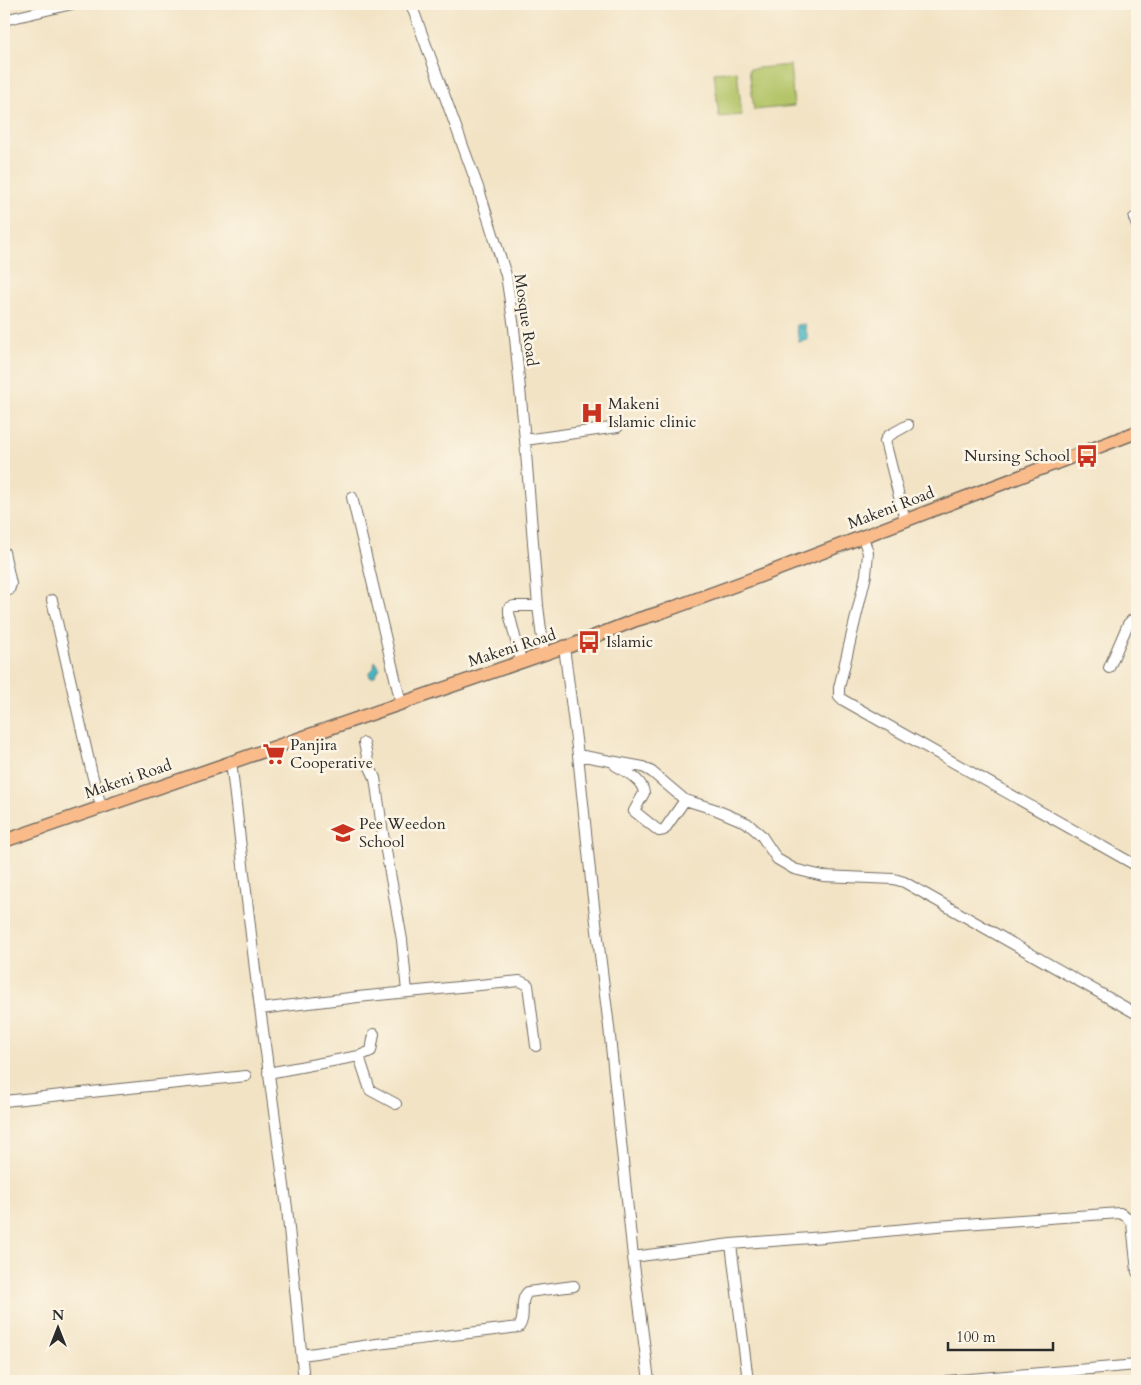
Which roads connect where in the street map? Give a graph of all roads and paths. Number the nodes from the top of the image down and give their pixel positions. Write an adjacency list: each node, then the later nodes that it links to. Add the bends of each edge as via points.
1 (72, 4): 3 (street)
2 (411, 4): 7 (street, Mosque Road, via 479,190 506,275)
3 (4, 20)
4 (908, 425): 9 (street, via 885,441)
5 (618, 427): 7 (street)
6 (1137, 432): 9 (main road, Makeni Road)
7 (525, 440): 14 (street, Mosque Road)
8 (352, 497): 20 (street)
9 (905, 520): 10 (main road, Makeni Road)
10 (863, 537): 16 (main road, Makeni Road); 28 (street, via 868,553 866,575 840,688 843,700)
11 (4, 552): 12 (street, via 11,584)
12 (4, 592)
13 (52, 600): 26 (street)
14 (538, 606): 17 (street, Mosque Road); 18 (street, via 509,608)
15 (1137, 618): 19 (street, via 1128,624)
16 (564, 647): 17 (main road, Makeni Road); 22 (street)
17 (544, 654): 18 (main road, Makeni Road)
18 (521, 661): 20 (main road, Makeni Road)
19 (1109, 668)
20 (401, 703): 23 (main road, Makeni Road)
21 (364, 743): 29 (street, via 375,778 402,940)
22 (578, 755): 24 (street); 40 (street)
23 (231, 761): 26 (main road, Makeni Road); 30 (street)
24 (609, 761): 25 (street, via 652,772); 25 (street, via 638,780 644,793 634,811 659,831 664,830)
25 (685, 800): 31 (street, via 747,822 777,859 794,869 823,876 904,882)
26 (101, 806): 27 (main road, Makeni Road)
27 (4, 840)
28 (1137, 866)
29 (407, 992): 30 (street); 33 (street, via 525,982 531,997)
30 (260, 1009): 35 (street)
31 (1137, 1014)
32 (374, 1034): 34 (street, via 371,1051)
33 (536, 1046)
34 (359, 1056): 35 (street); 38 (street, via 372,1092)
35 (268, 1073): 43 (street, via 287,1208)
36 (246, 1076): 37 (street)
37 (4, 1101)
38 (396, 1104)
39 (732, 1244): 40 (street); 41 (street, via 1120,1213 1132,1223); 47 (street)
40 (633, 1257): 46 (street)
41 (1137, 1272)
42 (574, 1286): 43 (street, via 528,1292 523,1298 519,1327)
43 (302, 1355): 45 (street)
44 (1137, 1365): 48 (street)
45 (304, 1381)
46 (649, 1381)
47 (748, 1381)
48 (946, 1381)

